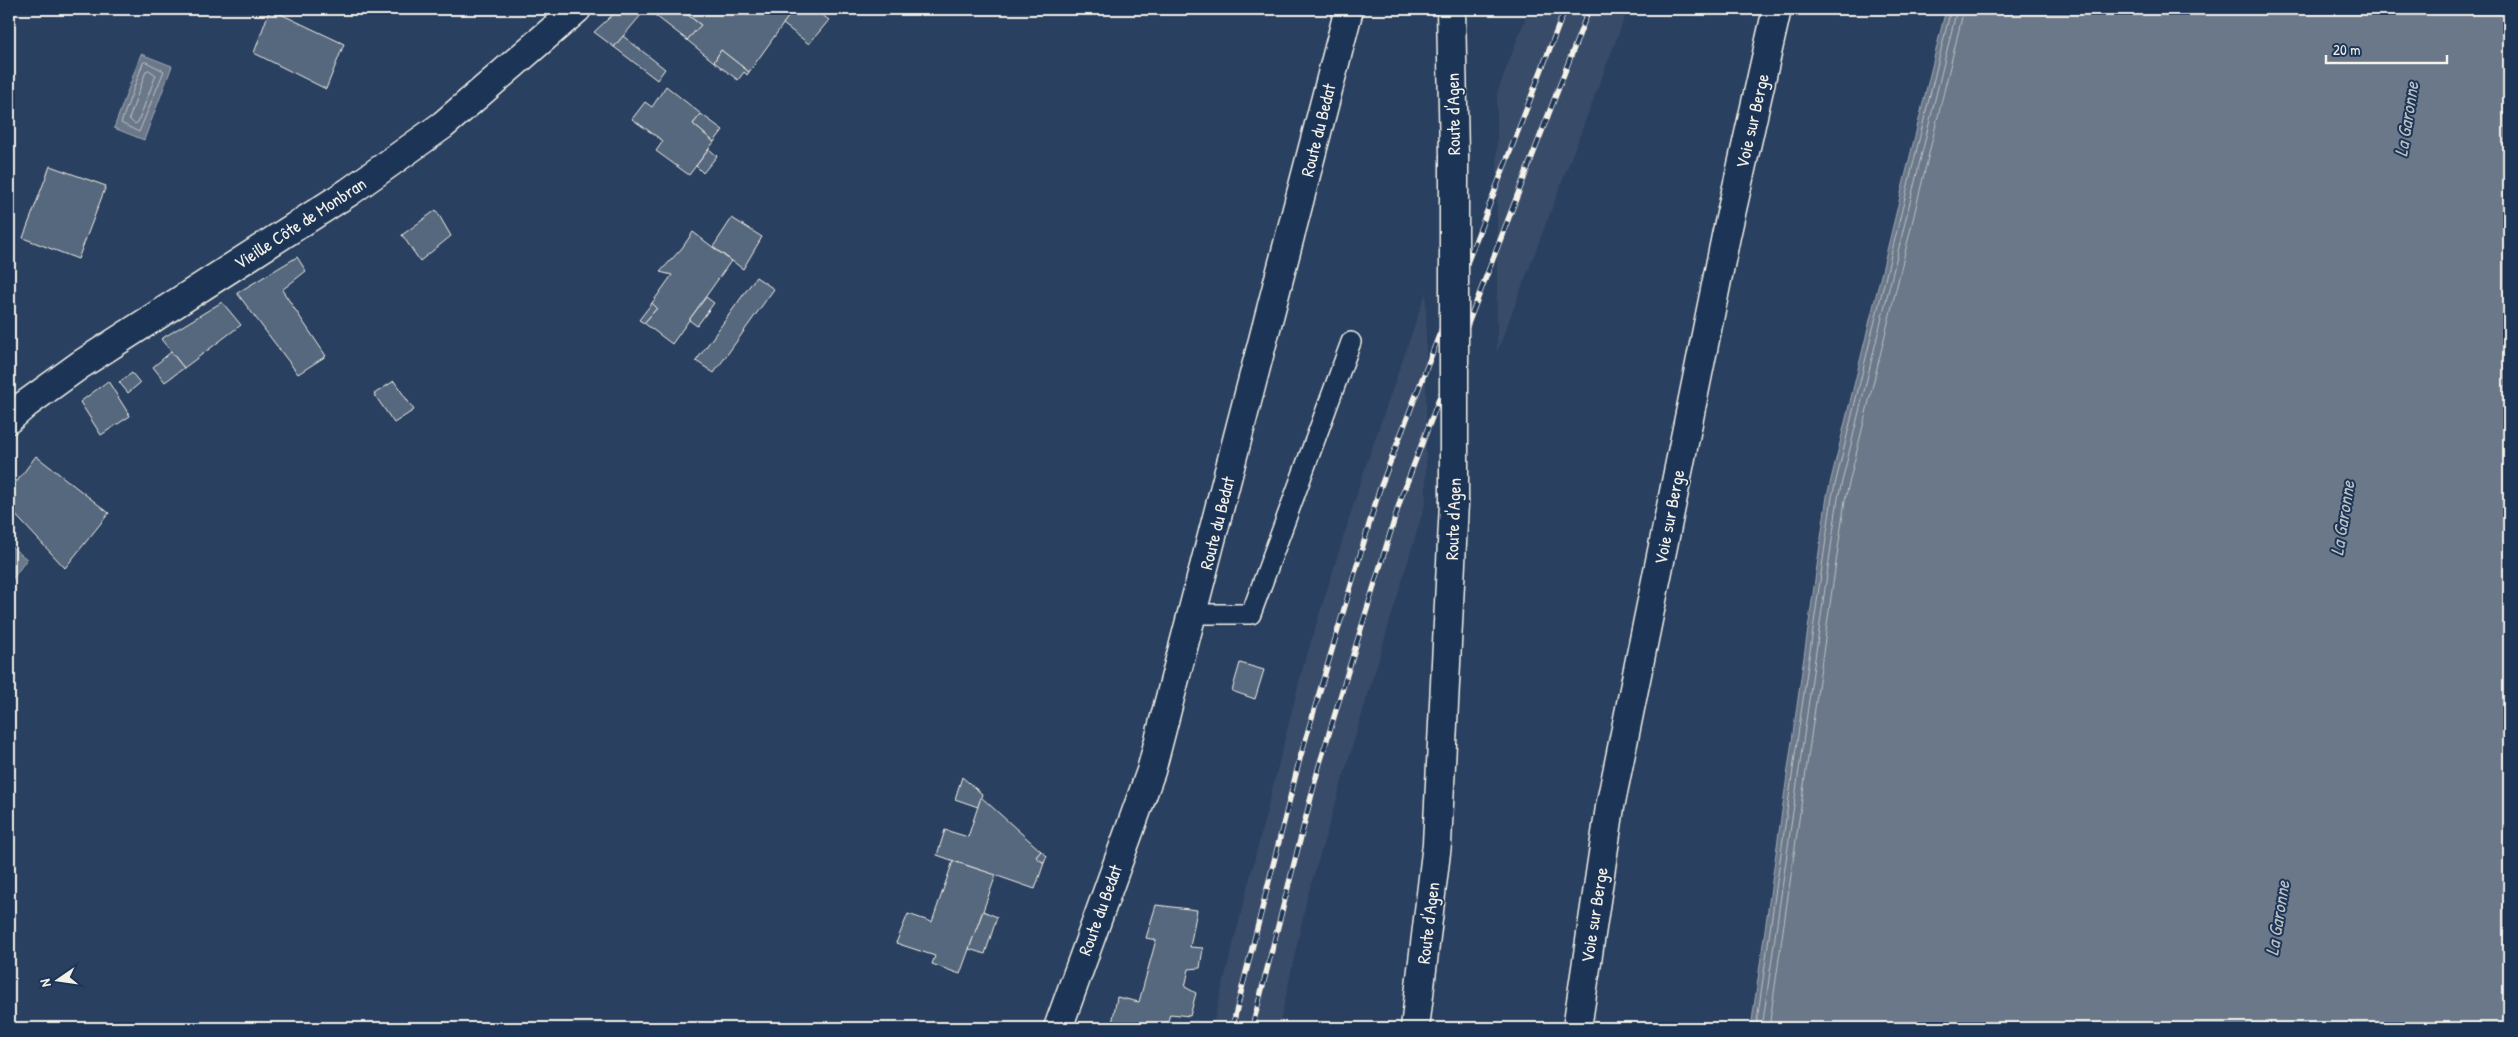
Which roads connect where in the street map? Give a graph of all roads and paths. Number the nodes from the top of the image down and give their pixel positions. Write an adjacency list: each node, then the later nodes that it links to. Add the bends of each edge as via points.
1 (577, 9): 6 (main road, Vieille Côte de Monbran, via 427,136 349,192 80,365)
2 (1349, 9): 7 (main road, Route du Bedat)
3 (1451, 9): 9 (main road, Route d'Agen, bridge, via 1454,502 1437,844)
4 (1777, 9): 10 (main road, Voie sur Berge, via 1726,236 1610,807)
5 (1350, 342): 7 (lane, via 1251,614)
6 (9, 419)
7 (1193, 614): 8 (main road, Route du Bedat, via 1152,772)
8 (1058, 1028)
9 (1415, 1028)
10 (1577, 1028)

